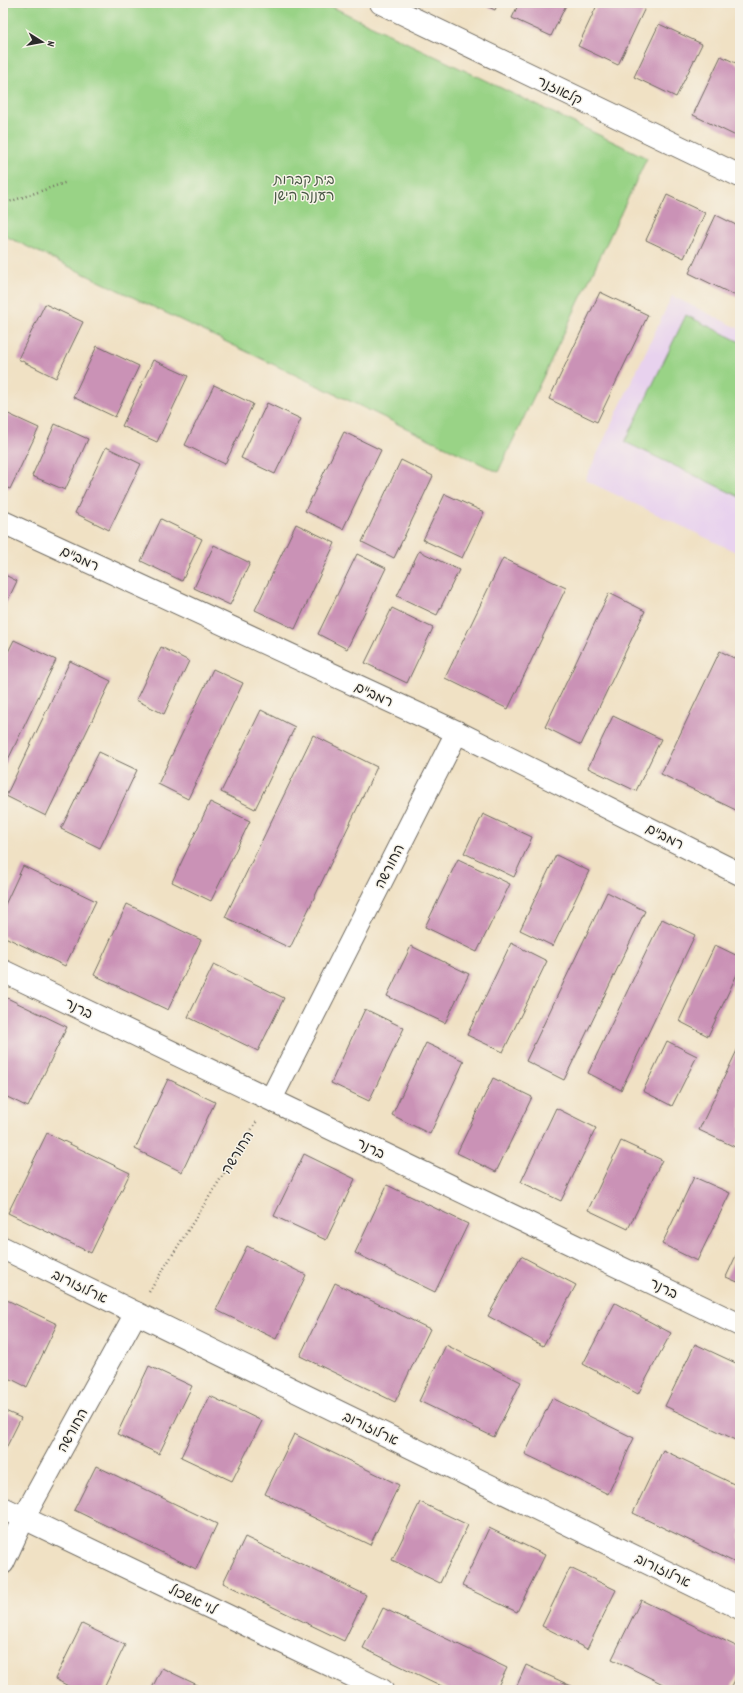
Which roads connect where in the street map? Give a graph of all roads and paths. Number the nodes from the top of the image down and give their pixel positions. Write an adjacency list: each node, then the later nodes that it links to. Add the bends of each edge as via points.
1 (381, 3): 2 (street, קלאוזנר)
2 (740, 176)
3 (67, 182): 4 (path)
4 (3, 204)
5 (3, 522): 6 (street, רמב"ם)
6 (457, 732): 7 (street, רמב"ם); 9 (street, החורשה)
7 (740, 874)
8 (3, 971): 9 (street, ברנר)
9 (271, 1099): 11 (path, החורשה); 12 (street, ברנר)
10 (3, 1248): 11 (street, ארלוזורוב)
11 (136, 1313): 14 (street, החורשה); 16 (street, ארלוזורוב)
12 (740, 1325)
13 (3, 1508): 14 (street, לוי אשכול)
14 (24, 1517): 15 (street, החורשה); 17 (street, לוי אשכול)
15 (3, 1563)
16 (740, 1608)
17 (382, 1690)

